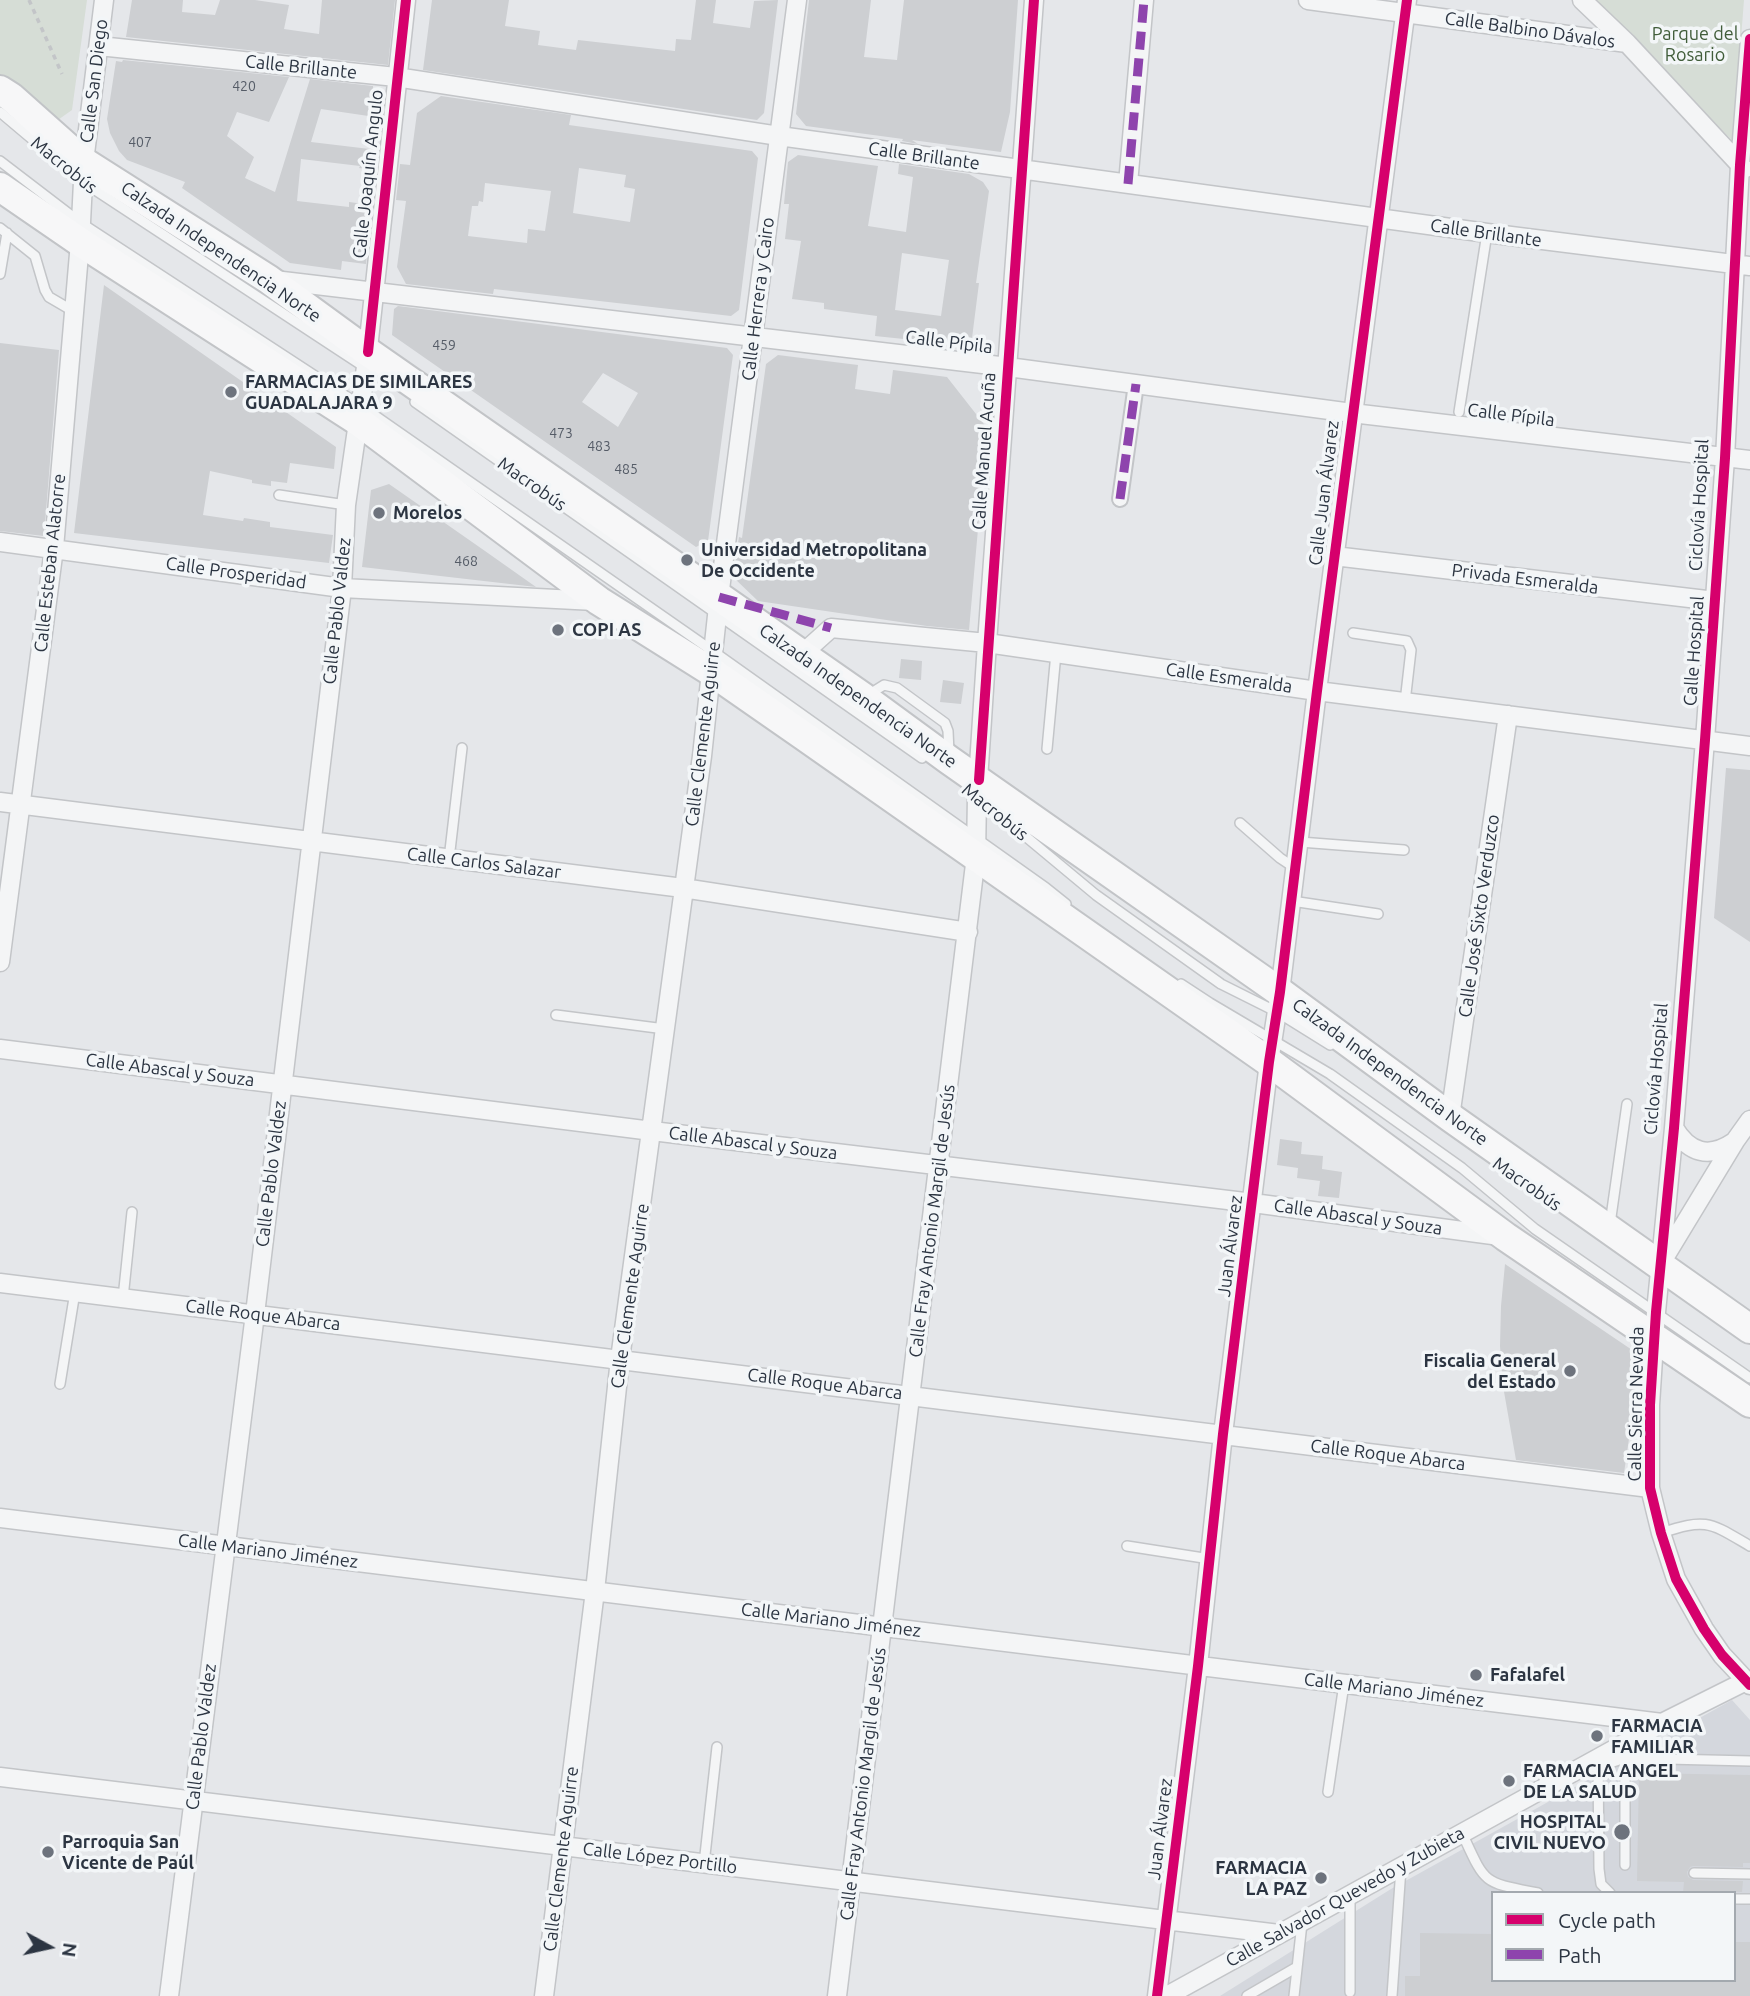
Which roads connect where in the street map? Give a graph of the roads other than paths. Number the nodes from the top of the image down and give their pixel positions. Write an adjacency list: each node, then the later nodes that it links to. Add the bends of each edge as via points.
1 (104, 0): 11 (street, Calle San Diego)
2 (406, 0): 12 (street, Calle Joaquín Angulo)
3 (797, 0): 15 (street, Calle Herrera y Cairo)
4 (1034, 0): 17 (street, Calle Manuel Acuña)
5 (1144, 0): 20 (street)
6 (1308, 0): 8 (street, Calle Balbino Dávalos)
7 (1581, 0): 10 (street)
8 (1406, 7): 10 (street, Calle Balbino Dávalos); 22 (street, Calle Juan Álvarez)
9 (1750, 39): 18 (street, Calle Hospital)
10 (1627, 43): 18 (street)
11 (99, 46): 12 (street, Calle Brillante); 19 (street, Calle San Diego)
12 (396, 77): 15 (street, Calle Brillante); 29 (street, Calle Joaquín Angulo)
13 (0, 90): 19 (main road, Calzada Independencia Norte)
14 (0, 112): 19 (lane, Macrobús)
15 (779, 136): 17 (street, Calle Brillante); 31 (street, Calle Herrera y Cairo)
16 (0, 160): 24 (lane, Macrobús)
17 (1022, 169): 20 (street, Calle Brillante); 33 (street, Calle Manuel Acuña)
18 (1745, 170): 26 (street, Calle Hospital)
19 (83, 172): 24 (street, Calle Esteban Alatorre); 28 (main road, Calzada Independencia Norte); 32 (lane, Macrobús)
20 (1128, 184): 22 (street, Calle Brillante)
21 (4, 194): 24 (main road)
22 (1378, 218): 25 (street, Calle Brillante); 37 (street, Calle Juan Álvarez)
23 (4, 230): 27 (lane); 30 (lane, via 35,256 49,297)
24 (81, 232): 30 (street, Calle Esteban Alatorre); 38 (main road)
25 (1487, 233): 26 (street, Calle Brillante); 36 (lane)
26 (1743, 266): 39 (street, Calle Hospital)
27 (0, 274)
28 (268, 279): 29 (street, Calle Pípila); 32 (main road, Calzada Independencia Norte)
29 (373, 291): 31 (street, Calle Pípila); 32 (street, Calle Joaquín Angulo)
30 (73, 311): 45 (street, Calle Esteban Alatorre)
31 (753, 336): 33 (street, Calle Pípila); 50 (street, Calle Herrera y Cairo)
32 (370, 365): 38 (street, Calle Pablo Valdez); 50 (main road, Calzada Independencia Norte)
33 (1007, 367): 34 (street, Calle Pípila); 52 (street, Calle Manuel Acuña)
34 (1136, 384): 37 (street, Calle Pípila); 42 (street)
35 (411, 399): 50 (lane, Macrobús)
36 (1459, 412)
37 (1352, 413): 39 (street, Calle Pípila); 46 (street, Calle Juan Álvarez)
38 (359, 414): 43 (street, Calle Pablo Valdez); 48 (main road); 55 (lane, Macrobús)
39 (1725, 458): 40 (street, Calle Pípila); 49 (street, Calle Hospital)
40 (1750, 460)
41 (279, 495): 43 (lane)
42 (1120, 499)
43 (346, 505): 47 (street, Calle Pablo Valdez)
44 (0, 542): 45 (street, Calle Prosperidad)
45 (54, 548): 47 (street, Calle Prosperidad); 66 (street, Calle Esteban Alatorre)
46 (1334, 556): 49 (street, Privada Esmeralda); 56 (street, Calle Juan Álvarez)
47 (342, 588): 48 (street, Calle Prosperidad); 68 (street, Calle Pablo Valdez)
48 (599, 601): 55 (main road)
49 (1715, 601): 59 (street, Calle Hospital)
50 (718, 606): 54 (main road, Calzada Independencia Norte); 55 (street, Calle Clemente Aguirre); 63 (lane, Macrobús)
51 (1353, 633): 57 (lane, via 1407,641 1411,650)
52 (987, 643): 53 (street, Calle Esmeralda); 54 (street, Calle Esmeralda, via 831,628); 64 (street, Calle Manuel Acuña)
53 (1055, 653): 56 (street, Calle Esmeralda); 62 (lane)
54 (801, 655): 63 (main road, Calzada Independencia Norte, via 863,697)
55 (713, 662): 70 (main road); 74 (street, Calle Clemente Aguirre)
56 (1317, 691): 57 (street, Calle Esmeralda); 69 (street, Calle Juan Álvarez)
57 (1405, 702): 58 (street, Calle Esmeralda)
58 (1508, 715): 59 (street, Calle Esmeralda); 89 (street, Calle José Sixto Verduzco)
59 (1705, 740): 60 (street, Calle Esmeralda); 91 (street, Calle Hospital)
60 (1750, 746)
61 (461, 748): 72 (lane)
62 (1047, 749)
63 (940, 762): 64 (main road, Calzada Independencia Norte)
64 (974, 788): 70 (street, Calle Fray Antonio Margil de Jesús); 81 (main road, Calzada Independencia Norte)
65 (0, 802): 66 (street, Calle Carlos Salazar)
66 (20, 805): 68 (street, Calle Carlos Salazar); 79 (street, Calle Esteban Alatorre)
67 (1240, 823): 73 (lane)
68 (311, 842): 72 (street, Calle Carlos Salazar); 87 (street, Calle Pablo Valdez)
69 (1300, 842): 71 (lane); 73 (street, Calle Juan Álvarez)
70 (976, 847): 76 (lane, Macrobús, via 1046,888); 78 (street, Calle Fray Antonio Margil de Jesús); 86 (main road)
71 (1404, 850)
72 (449, 859): 74 (street, Calle Carlos Salazar)
73 (1296, 869): 75 (street, Calle Juan Álvarez)
74 (683, 888): 78 (street, Calle Carlos Salazar); 83 (street, Calle Clemente Aguirre)
75 (1292, 901): 77 (lane); 81 (street, Calle Juan Álvarez)
76 (1079, 914)
77 (1378, 914)
78 (968, 932): 94 (street, Calle Fray Antonio Margil de Jesús)
79 (0, 962)
80 (1177, 981): 86 (lane, Macrobús)
81 (1279, 1002): 84 (lane); 86 (street, Juan Álvarez); 89 (main road, Calzada Independencia Norte)
82 (556, 1015): 83 (lane)
83 (665, 1029): 92 (street, Calle Clemente Aguirre)
84 (1333, 1047)
85 (0, 1049): 87 (street, Calle Abascal y Souza)
86 (1271, 1051): 95 (street, Juan Álvarez); 98 (main road); 104 (lane, Macrobús, via 1330,1074 1374,1105 1462,1168)
87 (281, 1084): 92 (street, Calle Abascal y Souza); 103 (street, Calle Pablo Valdez)
88 (1626, 1104): 97 (lane)
89 (1442, 1118): 97 (main road, Calzada Independencia Norte); 99 (lane, Macrobús)
90 (1750, 1120): 93 (street)
91 (1674, 1128): 93 (street, via 1693,1149 1723,1150); 99 (street, Calle Hospital)
92 (652, 1131): 94 (street, Calle Abascal y Souza); 107 (street, Calle Clemente Aguirre)
93 (1735, 1141): 99 (street)
94 (939, 1165): 95 (street, Calle Abascal y Souza); 110 (street, Calle Fray Antonio Margil de Jesús)
95 (1253, 1203): 98 (street, Calle Abascal y Souza); 112 (street, Juan Álvarez)
96 (132, 1212): 102 (lane)
97 (1610, 1229): 99 (main road, Calzada Independencia Norte)
98 (1506, 1237): 104 (main road)
99 (1660, 1270): 104 (street, Calle Sierra Nevada); 105 (main road, Calzada Independencia Norte); 106 (lane, Macrobús)
100 (0, 1283): 101 (street, Calle Roque Abarca)
101 (75, 1292): 102 (street, Calle Roque Abarca); 109 (lane)
102 (122, 1298): 103 (street, Calle Roque Abarca)
103 (255, 1314): 107 (street, Calle Roque Abarca); 116 (street, Calle Pablo Valdez)
104 (1655, 1325): 108 (lane, Macrobús); 111 (main road); 113 (street, Calle Sierra Nevada)
105 (1750, 1329)
106 (1750, 1340)
107 (620, 1359): 110 (street, Calle Roque Abarca); 120 (street, Calle Clemente Aguirre)
108 (1750, 1378)
109 (60, 1384)
110 (911, 1395): 112 (street, Calle Roque Abarca); 121 (street, Calle Fray Antonio Margil de Jesús)
111 (1750, 1403)
112 (1223, 1434): 113 (street, Calle Roque Abarca); 119 (street, Juan Álvarez)
113 (1650, 1488): 115 (street, Calle Sierra Nevada)
114 (0, 1518): 116 (street, Calle Mariano Jiménez)
115 (1661, 1533): 118 (lane, via 1690,1523 1705,1524); 123 (street, Calle Sierra Nevada, via 1676,1579 1704,1629)
116 (224, 1546): 120 (street, Calle Mariano Jiménez); 132 (street, Calle Pablo Valdez)
117 (1126, 1546): 119 (lane)
118 (1750, 1546)
119 (1210, 1559): 122 (street, Juan Álvarez)
120 (594, 1591): 121 (street, Calle Mariano Jiménez); 134 (street, Calle Clemente Aguirre)
121 (882, 1627): 122 (street, Calle Mariano Jiménez); 140 (street, Calle Fray Antonio Margil de Jesús)
122 (1198, 1665): 124 (street, Calle Mariano Jiménez); 144 (street, Juan Álvarez)
123 (1748, 1683): 125 (street, Calle Salvador Quevedo y Zubieta)
124 (1344, 1684): 125 (street, Calle Mariano Jiménez); 131 (lane)
125 (1662, 1723): 129 (street, Calle Salvador Quevedo y Zubieta)
126 (717, 1747): 135 (lane)
127 (1625, 1758): 128 (lane); 129 (lane); 136 (lane)
128 (1750, 1761)
129 (1598, 1763): 133 (street, Calle Salvador Quevedo y Zubieta); 142 (lane, via 1599,1869 1601,1884)
130 (0, 1777): 132 (street, Calle López Portillo)
131 (1328, 1792)
132 (193, 1801): 134 (street, Calle López Portillo); 149 (street, Calle Pablo Valdez)
133 (1462, 1833): 137 (street, Calle Salvador Quevedo y Zubieta); 141 (lane, via 1479,1869 1491,1882)
134 (562, 1846): 135 (street, Calle López Portillo); 150 (street, Calle Clemente Aguirre)
135 (704, 1864): 140 (street, Calle López Portillo)
136 (1625, 1865)
137 (1401, 1867): 143 (street, Calle Salvador Quevedo y Zubieta); 156 (lane)
138 (1694, 1873): 139 (lane)
139 (1750, 1874)
140 (851, 1882): 144 (street, Calle López Portillo); 151 (street, Calle Fray Antonio Margil de Jesús)
141 (1529, 1891)
142 (1608, 1891)
143 (1350, 1895): 145 (street, Calle Salvador Quevedo y Zubieta); 148 (lane)
144 (1167, 1920): 146 (street, Calle López Portillo); 152 (street, Juan Álvarez)
145 (1302, 1921): 146 (street, Calle Salvador Quevedo y Zubieta); 147 (lane)
146 (1279, 1934): 153 (street, Calle Salvador Quevedo y Zubieta)
147 (1297, 1967): 154 (lane); 155 (lane)
148 (1350, 1993)
149 (169, 1996)
150 (544, 1996)
151 (837, 1996)
152 (1157, 1996)
153 (1167, 1996)
154 (1247, 1996)
155 (1294, 1996)
156 (1392, 1996)

